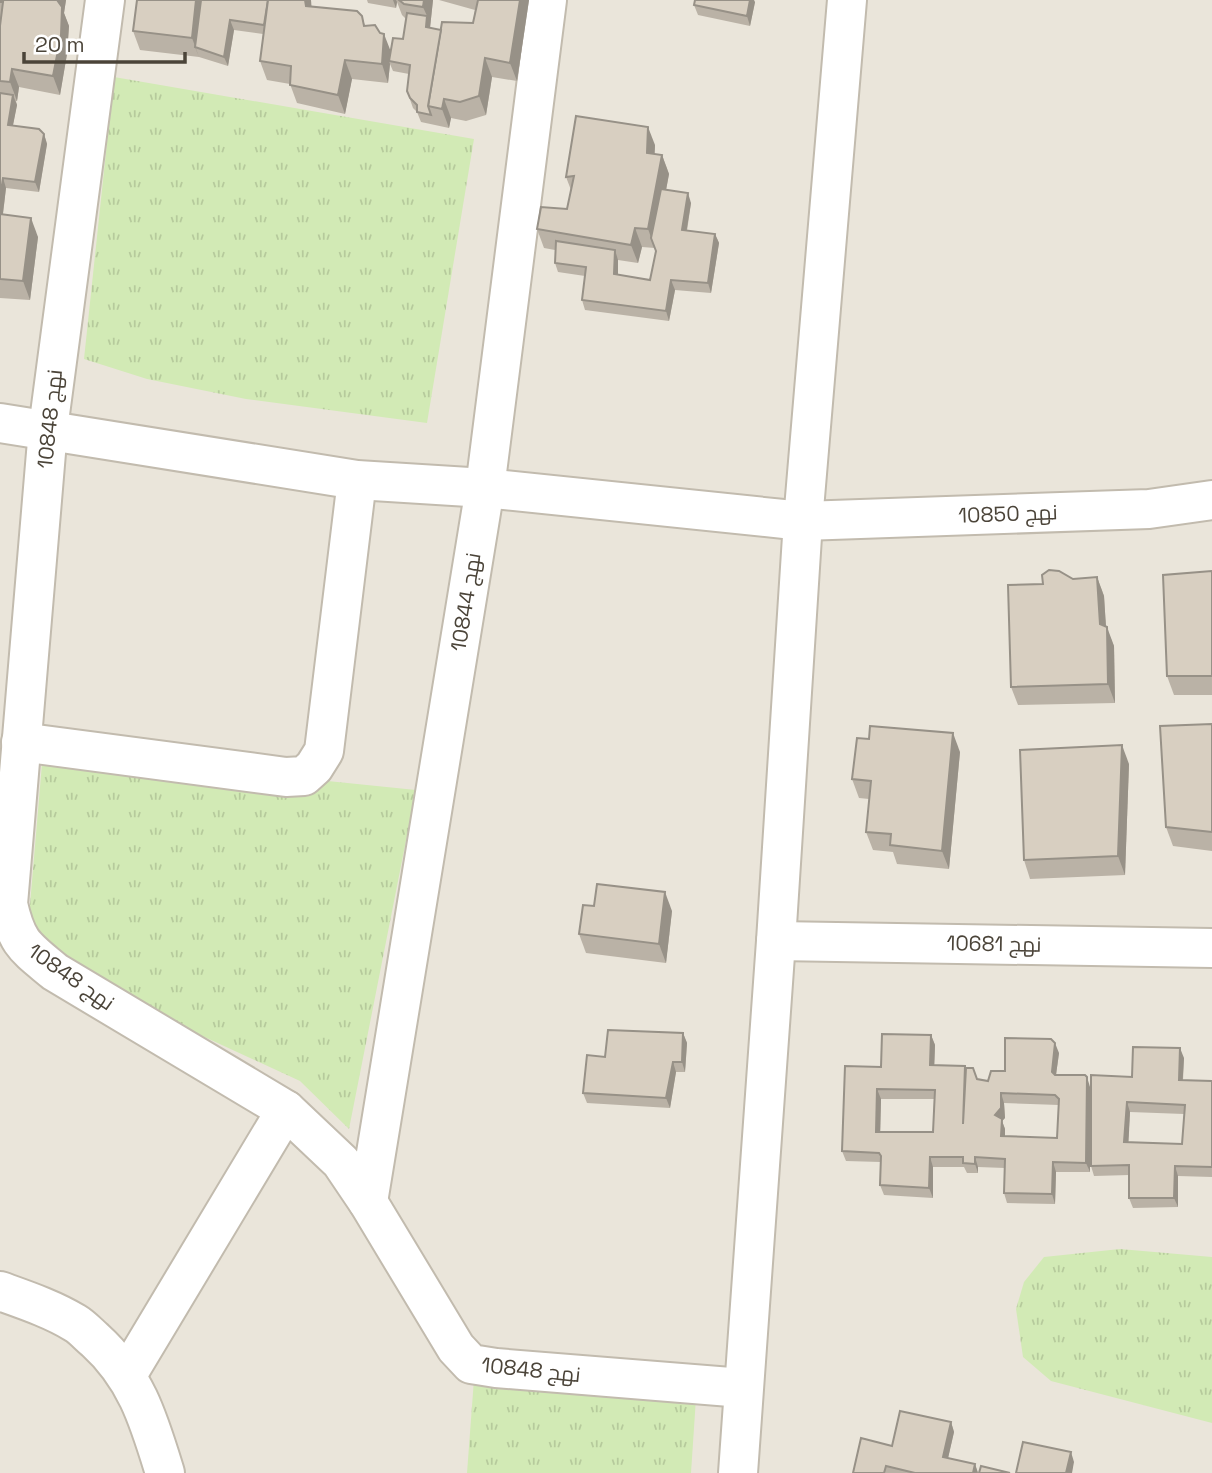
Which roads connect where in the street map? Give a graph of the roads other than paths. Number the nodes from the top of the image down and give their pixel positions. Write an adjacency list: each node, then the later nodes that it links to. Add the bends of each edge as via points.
1 (105, 0): 5 (street, نهج 10848)
2 (547, 0): 7 (street, نهج 10844)
3 (847, 0): 9 (street)
4 (0, 423): 5 (street, نهج 10850)
5 (48, 429): 6 (street, نهج 10850); 10 (street, نهج 10848)
6 (357, 480): 7 (street, نهج 10850); 10 (street, via 324,751 304,776)
7 (485, 488): 9 (street, نهج 10850); 14 (street, نهج 10844)
8 (1212, 500): 9 (street, نهج 10850, via 1149,509)
9 (803, 521): 11 (street)
10 (22, 742): 13 (street, نهج 10848, via 8,904 22,944 55,972)
11 (776, 941): 12 (street, نهج 10681); 17 (street)
12 (1212, 948)
13 (286, 1110): 14 (street, نهج 10848, via 341,1162); 16 (street)
14 (368, 1202): 17 (street, نهج 10848, via 456,1348 471,1364)
15 (0, 1291): 16 (street, via 76,1323)
16 (127, 1375): 18 (street, via 145,1410)
17 (743, 1388): 19 (street)
18 (165, 1473)
19 (738, 1473)

